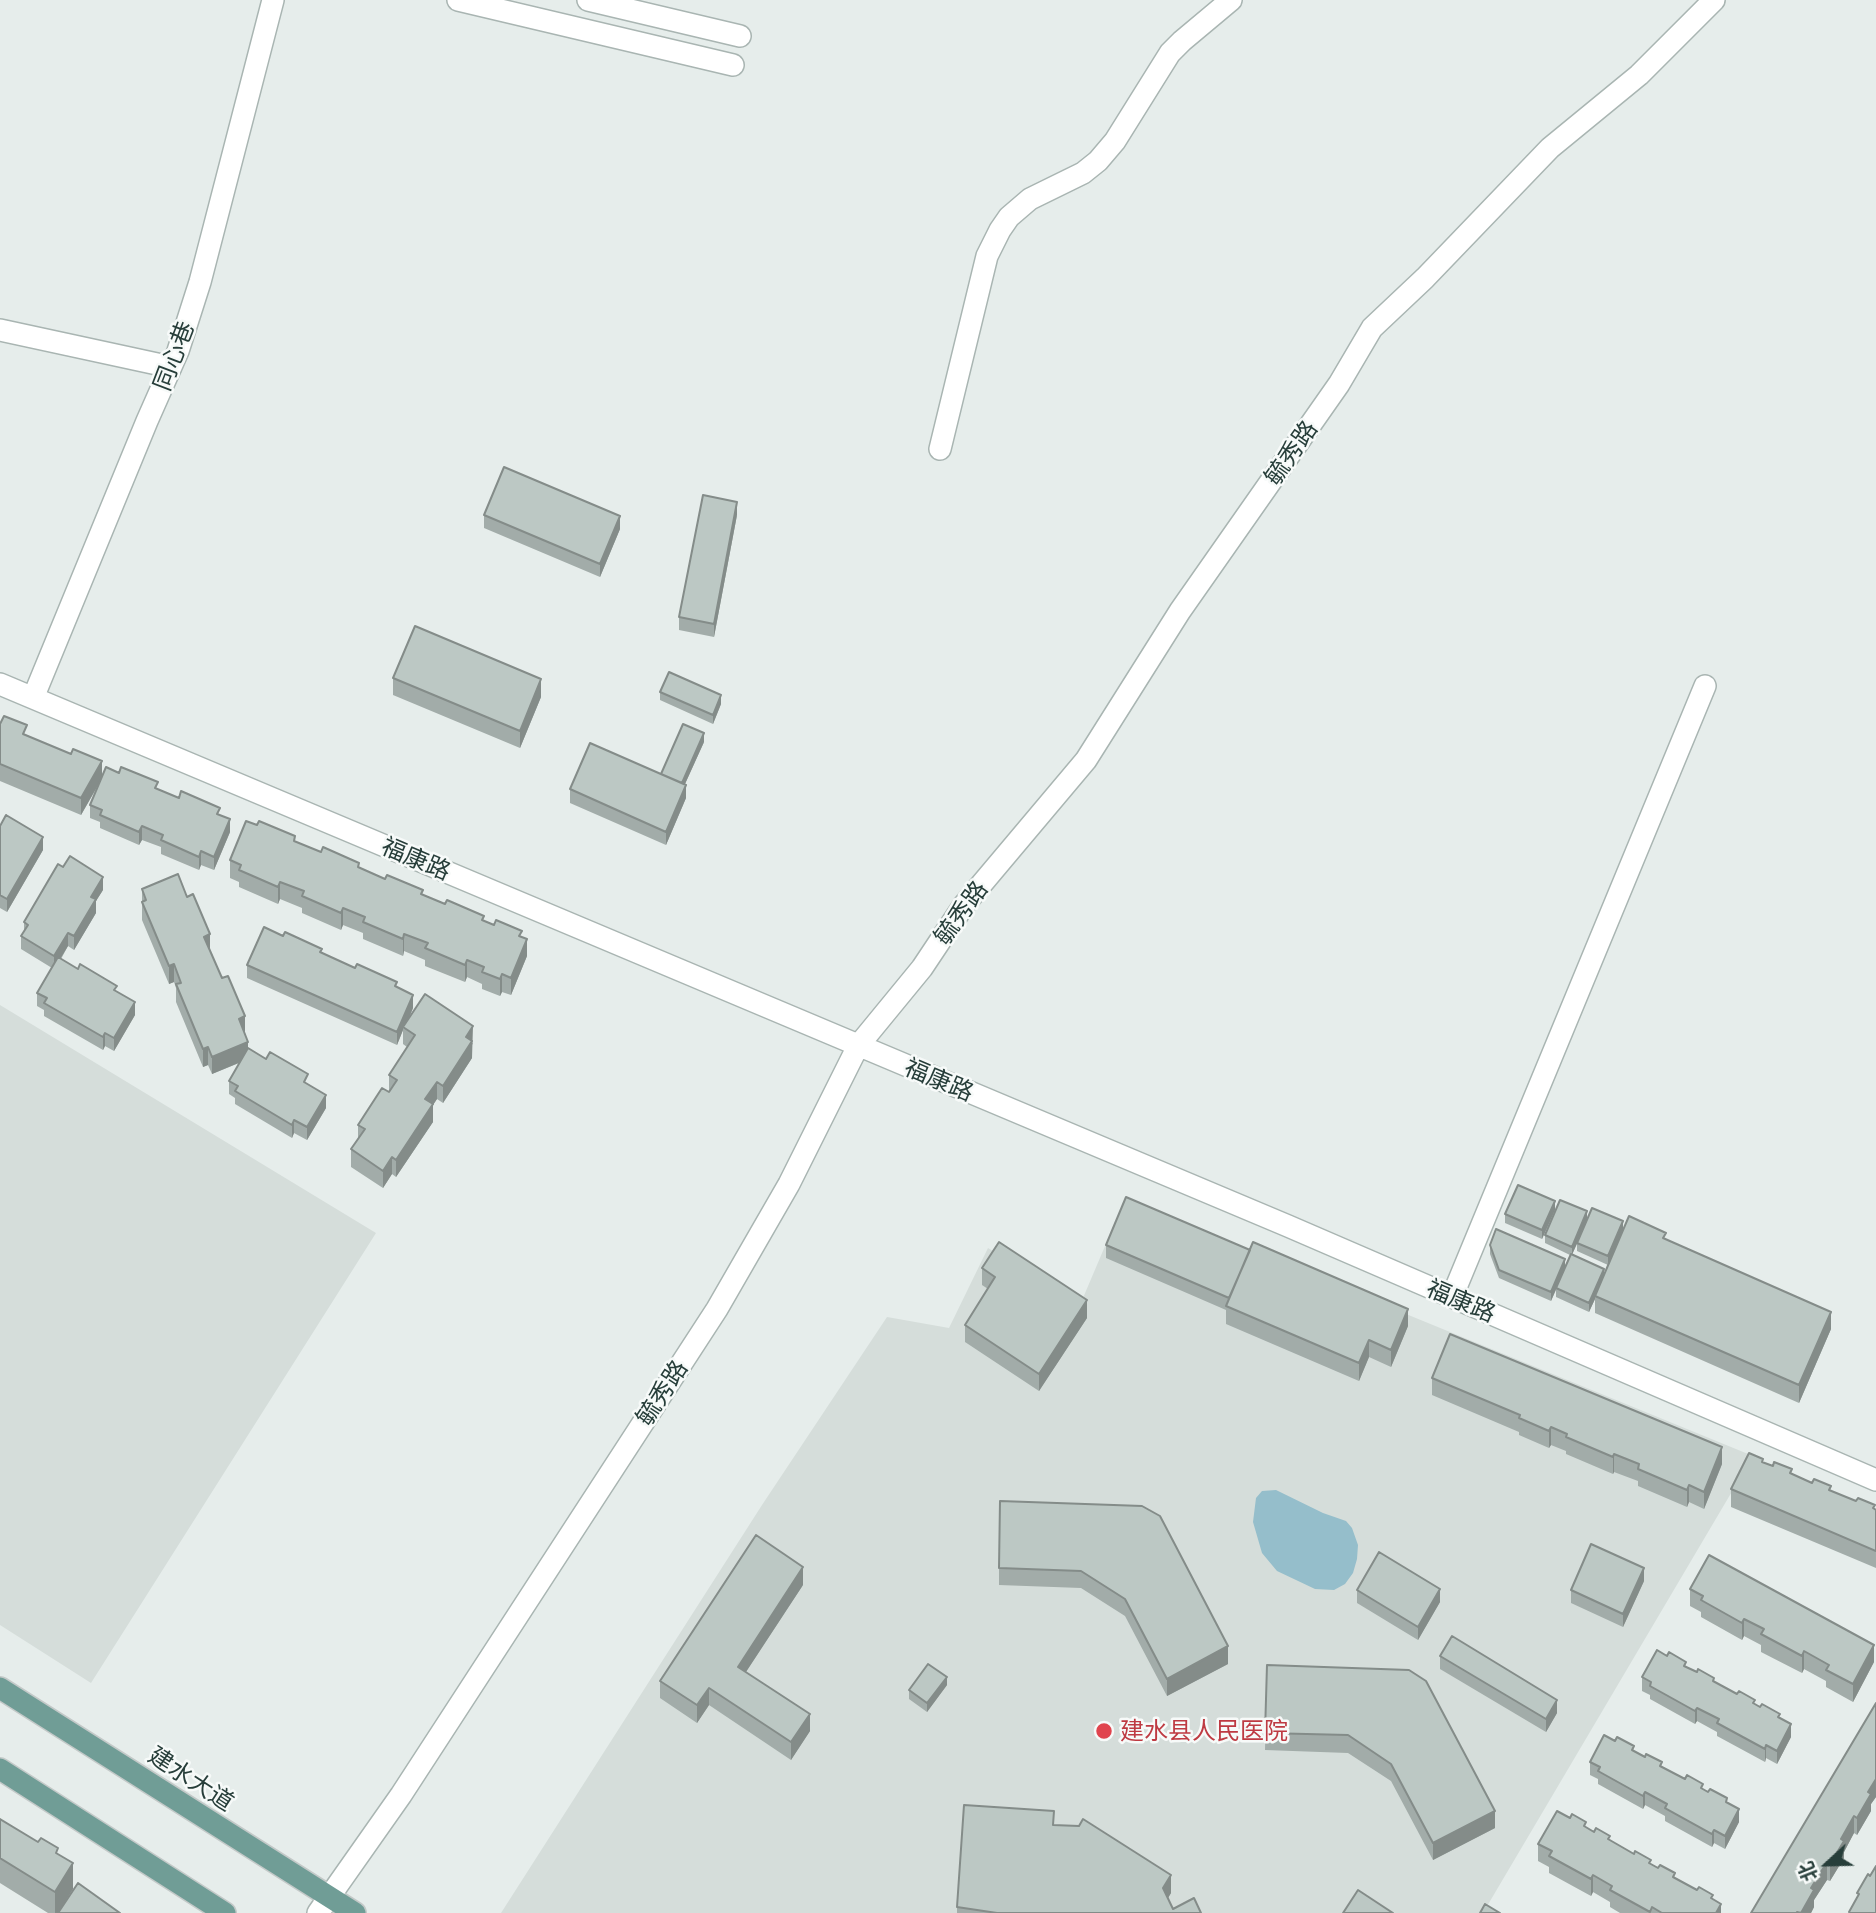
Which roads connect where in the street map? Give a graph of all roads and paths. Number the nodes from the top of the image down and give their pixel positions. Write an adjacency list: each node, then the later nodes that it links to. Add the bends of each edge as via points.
1 (273, 0): 9 (street, 同心巷, via 200,282)
2 (458, 0): 7 (street)
3 (588, 0): 6 (street)
4 (1231, 0): 10 (street, via 1170,53 1098,161 1030,199 1000,230 987,256)
5 (1714, 0): 14 (street, 毓秀路, via 1639,75 1550,148 1372,328 1339,384 1180,611 1086,760 964,905 922,968)
6 (740, 36)
7 (733, 65)
8 (0, 330): 9 (street)
9 (171, 367): 13 (street, 同心巷)
10 (940, 449)
11 (0, 684): 13 (street, 福康路)
12 (1705, 686): 15 (street)
13 (33, 698): 14 (street, 福康路)
14 (858, 1046): 15 (street, 福康路); 19 (street, 毓秀路, via 789,1184 717,1309 401,1795)
15 (1452, 1297): 16 (street, 福康路)
16 (1876, 1480)
17 (0, 1688): 19 (main road, 建水大道)
18 (0, 1769): 20 (main road)
19 (324, 1905): 21 (main road, 建水大道)
20 (225, 1913)
21 (355, 1913)

